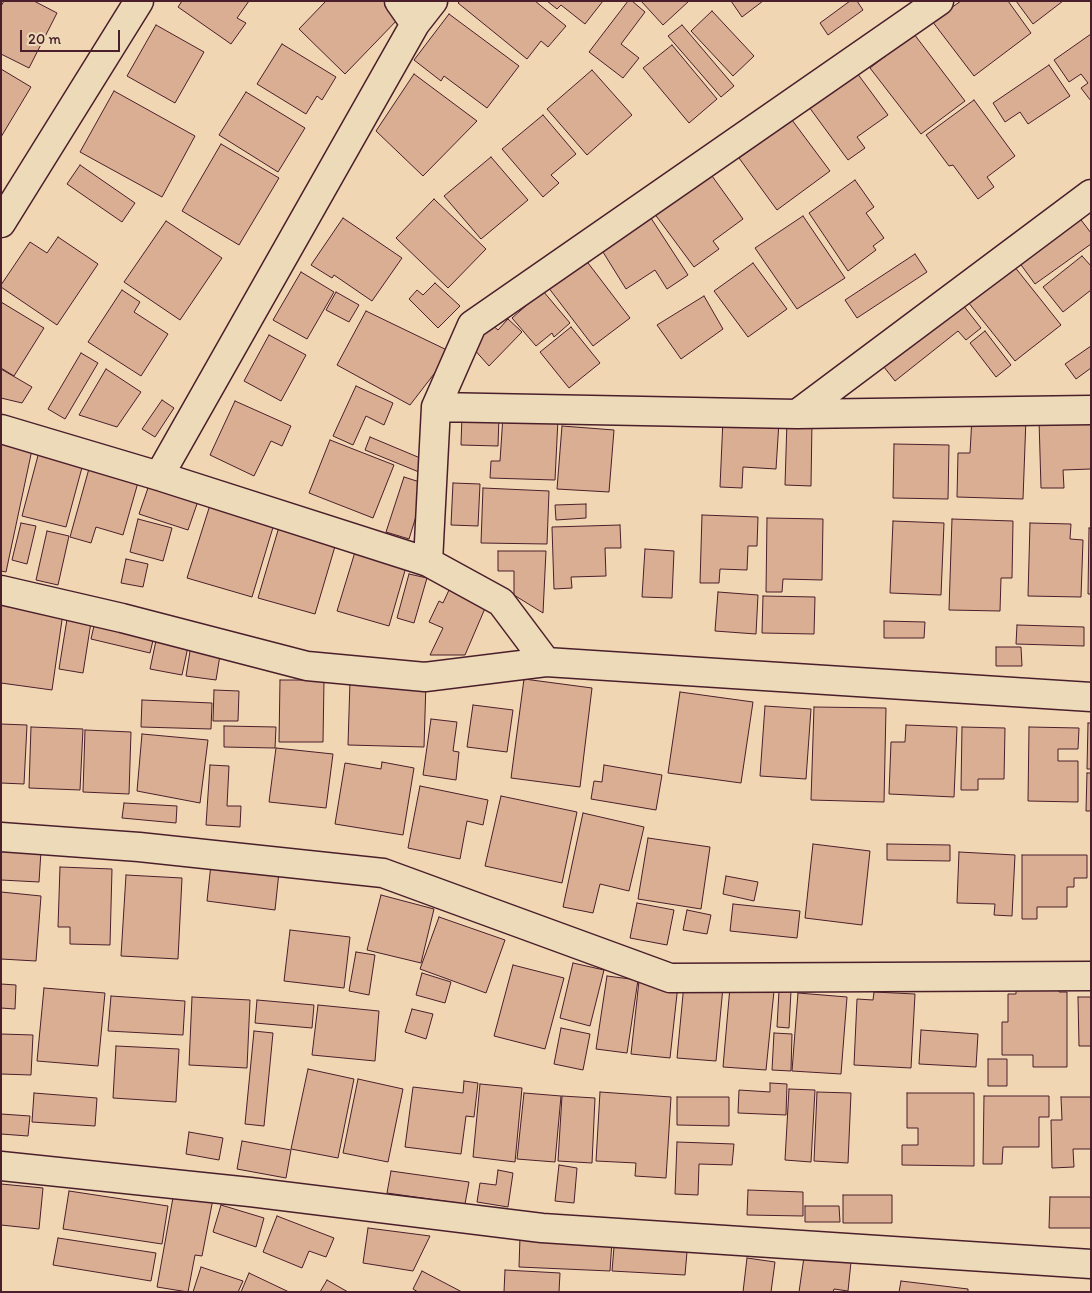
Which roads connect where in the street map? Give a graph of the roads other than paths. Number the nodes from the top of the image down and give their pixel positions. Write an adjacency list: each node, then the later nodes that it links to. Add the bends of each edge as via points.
1 (139, 1): 7 (street)
2 (399, 1): 5 (street)
3 (433, 1): 5 (street)
4 (939, 1): 8 (street, via 472,325)
5 (414, 24): 12 (street)
6 (1091, 194): 10 (street)
7 (1, 223)
8 (436, 407): 10 (street); 13 (street)
9 (1091, 410): 10 (street)
10 (797, 414)
11 (1, 430): 12 (street)
12 (159, 476): 13 (street)
13 (428, 562): 15 (street, via 501,602)
14 (1, 590): 15 (street, via 307,666 425,677)
15 (546, 662): 16 (street)
16 (1091, 697)
17 (1, 837): 18 (street, via 139,847 383,873 670,978)
18 (1091, 976)
19 (1, 1166): 20 (street, via 542,1228)
20 (1091, 1264)

